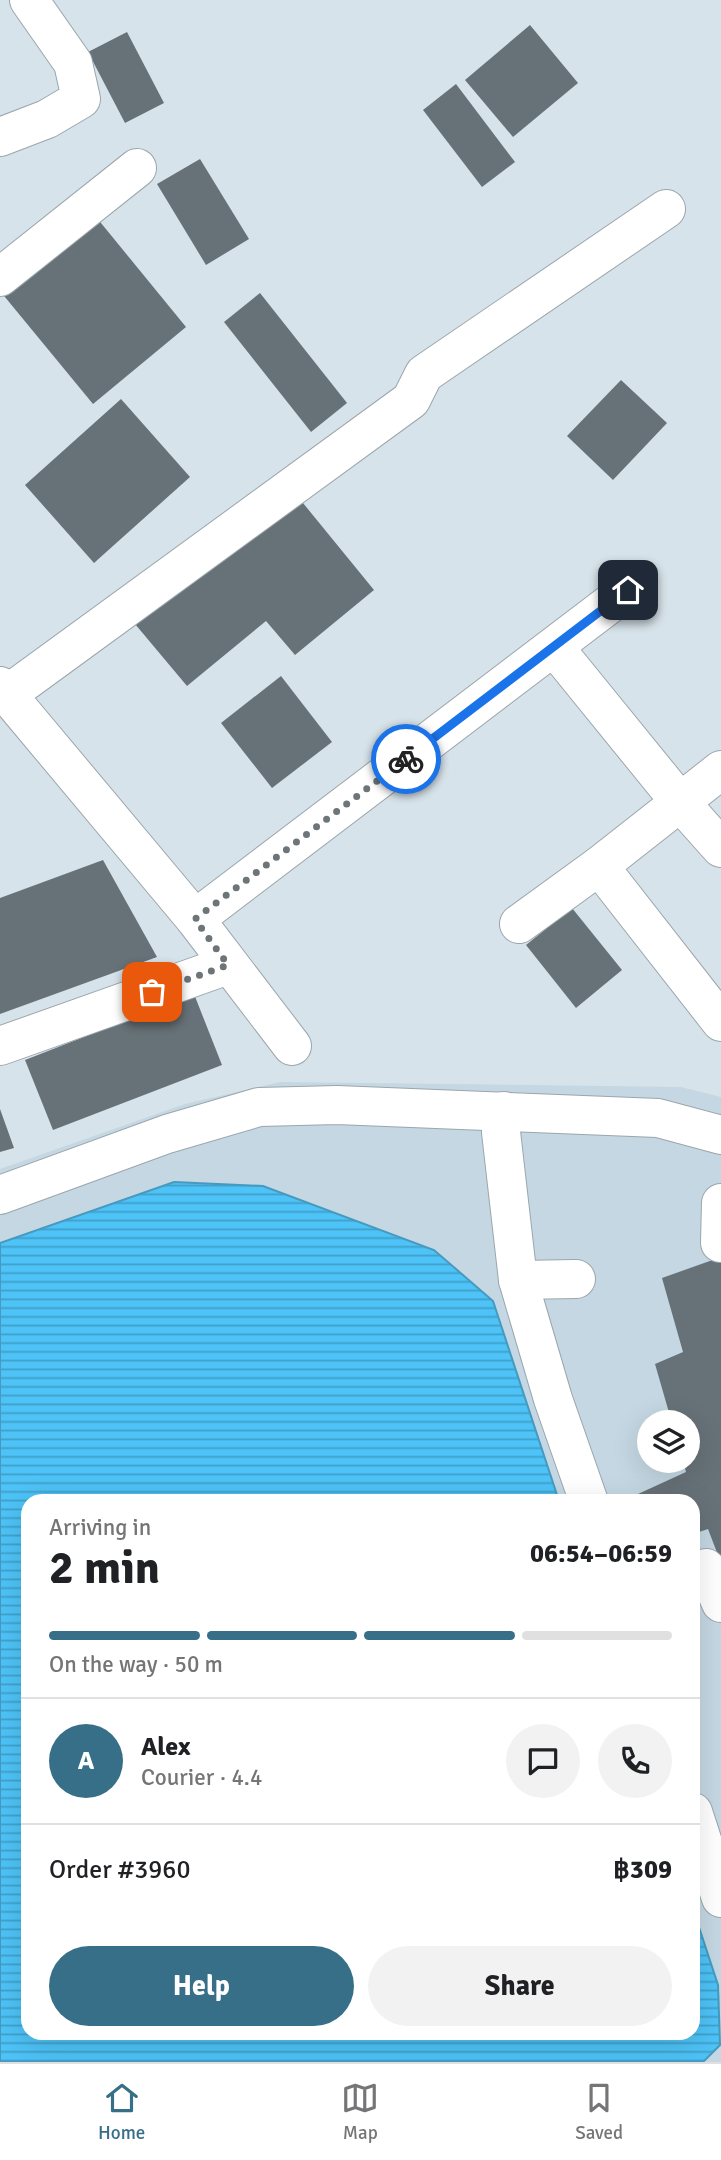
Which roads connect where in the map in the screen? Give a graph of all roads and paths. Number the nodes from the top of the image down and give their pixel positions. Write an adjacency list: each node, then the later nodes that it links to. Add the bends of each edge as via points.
1 (29, 0): 2 (street, via 73,64 81,99 47,119)
2 (0, 137)
3 (137, 168): 5 (street)
4 (666, 209): 8 (street, via 424,374 411,400)
5 (0, 277)
6 (628, 590): 7 (street)
7 (554, 647): 10 (street); 13 (street)
8 (4, 690): 13 (street)
9 (721, 770): 10 (street)
10 (680, 802): 11 (street); 12 (street)
11 (721, 848)
12 (599, 866): 14 (street); 16 (street)
13 (195, 919): 15 (street)
14 (519, 924)
15 (228, 965): 17 (street); 18 (street)
16 (721, 1022)
17 (0, 1046)
18 (292, 1046)
19 (504, 1111): 20 (street, via 658,1118); 21 (street, via 259,1107 167,1134); 25 (street, via 500,1132)
20 (721, 1135)
21 (0, 1195)
22 (721, 1203): 23 (street)
23 (720, 1243)
24 (576, 1279): 25 (street)
25 (518, 1280): 26 (street)
26 (586, 1494)
27 (706, 1568): 28 (street)
28 (721, 1603)
29 (700, 1825): 30 (street)
30 (714, 1852): 31 (street)
31 (721, 1898)

